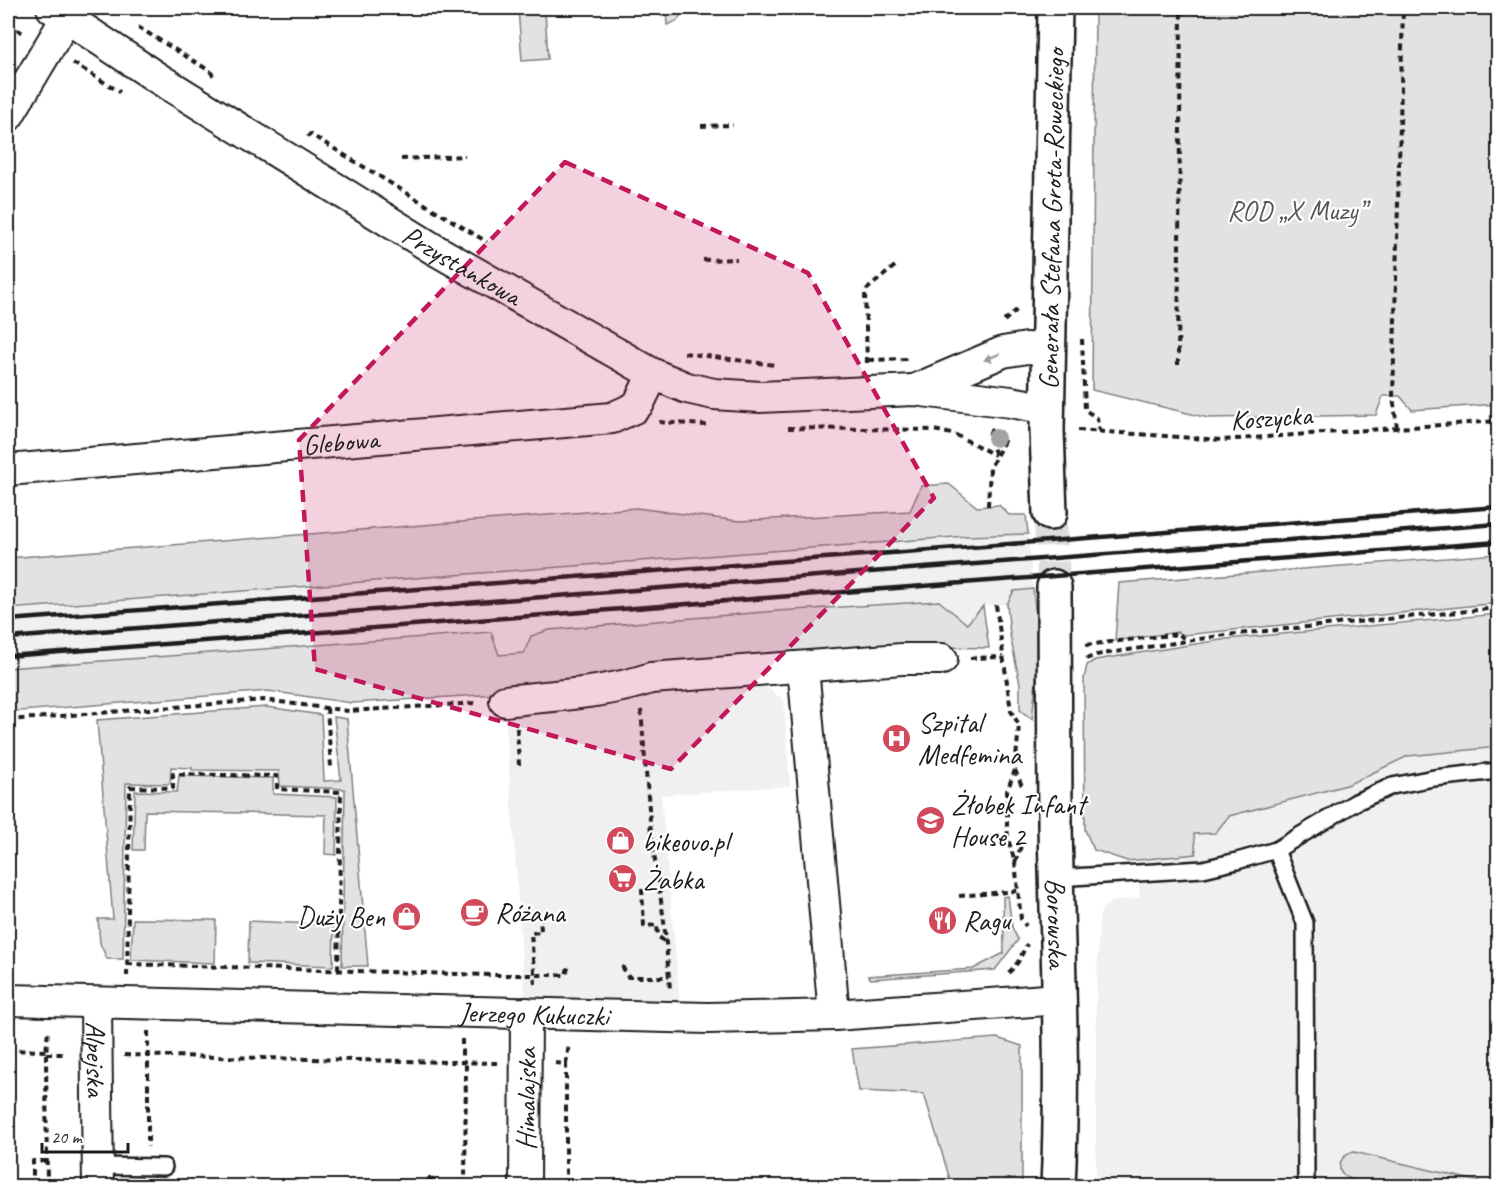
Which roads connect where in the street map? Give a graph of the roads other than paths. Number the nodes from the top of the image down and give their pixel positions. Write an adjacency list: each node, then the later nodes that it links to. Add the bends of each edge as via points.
1 (1055, 8): 4 (street, Generała Stefana Grota-Roweckiego)
2 (60, 12): 3 (street); 5 (street, Przystankowa, via 156,77 432,248)
3 (8, 116)
4 (1049, 349): 6 (street, Przystankowa, one-way to 6, via 1003,352); 7 (street, Generała Stefana Grota-Roweckiego)
5 (653, 374): 6 (street, Przystankowa, via 714,394 760,397); 8 (street, Glebowa, via 639,403 612,418)
6 (914, 390): 7 (street, Przystankowa, via 1011,402)
7 (1047, 420): 9 (street)
8 (8, 470)
9 (1050, 513)
10 (1054, 587): 16 (street, Borowska)
11 (942, 659): 12 (street)
12 (803, 667): 13 (street, via 651,678 599,690); 21 (street)
13 (505, 701)
14 (1498, 771): 15 (lane, via 1392,786 1356,802)
15 (1276, 850): 16 (lane, via 1203,869); 26 (lane, via 1305,923)
16 (1056, 878): 17 (street, Borowska)
17 (1060, 999): 21 (street, Jerzego Kukuczki); 25 (street, Borowska)
18 (8, 1000): 19 (street, Jerzego Kukuczki)
19 (96, 1003): 20 (street, Jerzego Kukuczki); 23 (street, Alpejska)
20 (530, 1013): 21 (street, Jerzego Kukuczki, via 672,1018); 24 (street, Himalajska)
21 (834, 1015)
22 (164, 1167): 23 (lane, via 148,1166)
23 (98, 1176)
24 (525, 1186)
25 (1058, 1186)
26 (1306, 1186)

